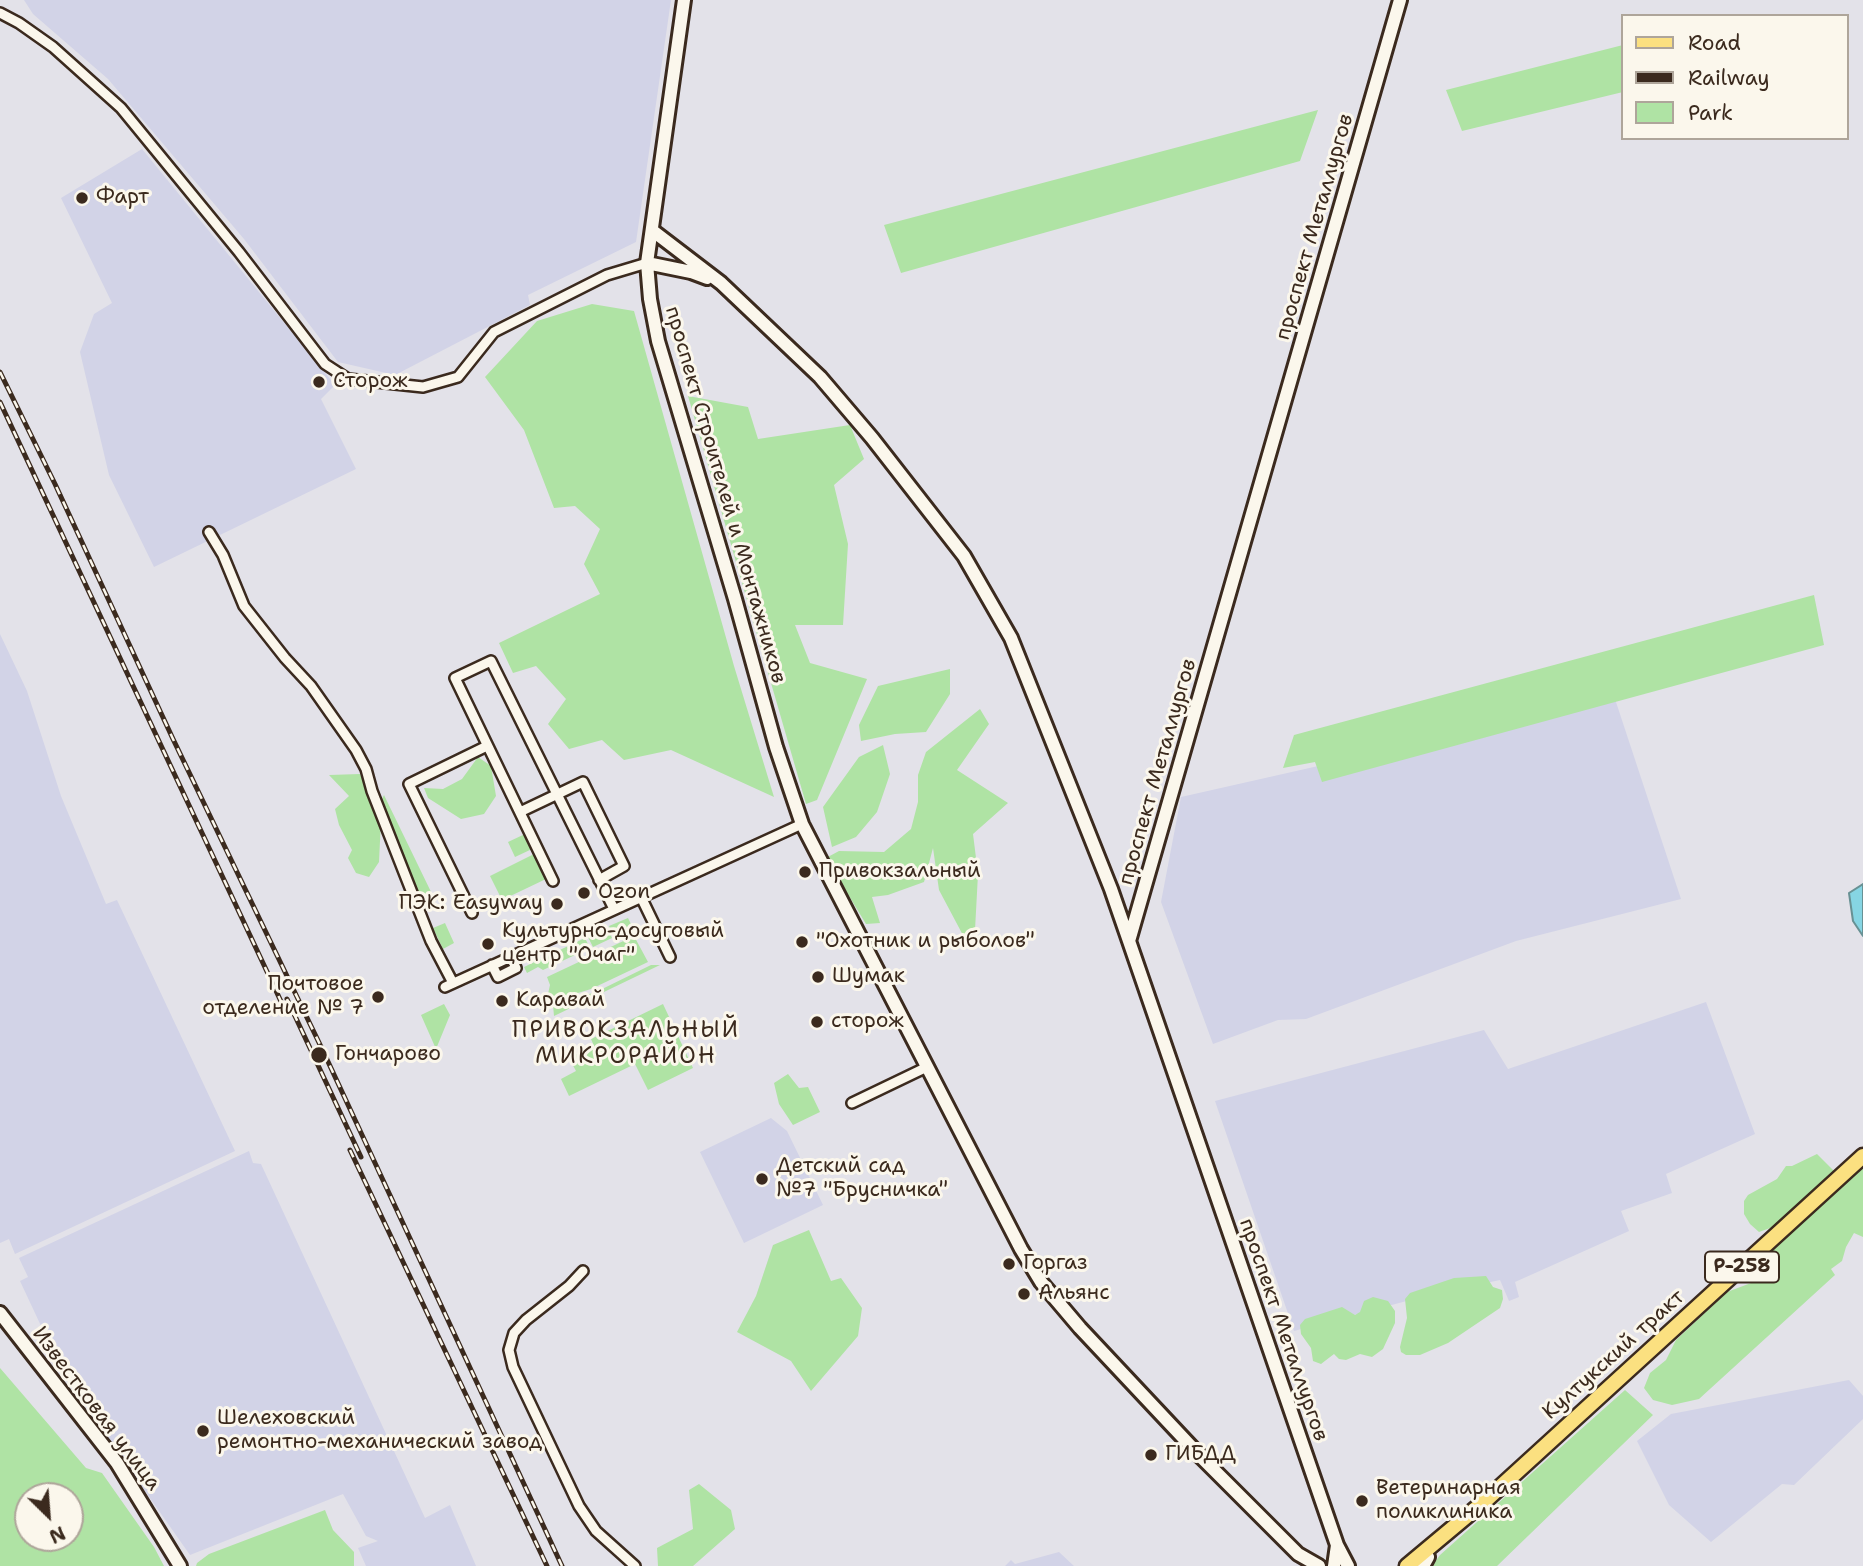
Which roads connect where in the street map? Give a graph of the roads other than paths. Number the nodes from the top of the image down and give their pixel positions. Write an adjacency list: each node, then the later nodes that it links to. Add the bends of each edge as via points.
1 (684, 0): 4 (street, проспект Строителей и Монтажников)
2 (1400, 0): 17 (street, проспект Металлургов)
3 (0, 13): 5 (street, via 53,47 121,108 325,364 348,379 423,387 458,377 494,332 607,275)
4 (653, 231): 5 (street, проспект Строителей и Монтажников); 6 (street)
5 (647, 262): 6 (street); 11 (street, проспект Строителей и Монтажников, via 658,341)
6 (721, 284): 17 (street, via 820,377 970,566 1011,638)
7 (209, 532): 15 (street, via 244,606 311,686 356,750 449,985)
8 (488, 746): 9 (street, via 455,678 491,661); 10 (street); 16 (street, via 410,784)
9 (556, 794): 10 (street); 12 (street); 12 (street, via 583,782 624,866)
10 (520, 812): 13 (street)
11 (802, 824): 14 (street); 19 (street, проспект Строителей и Монтажников)
12 (599, 880): 15 (street)
13 (553, 881)
14 (641, 897): 15 (street); 18 (street)
15 (614, 909)
16 (472, 913)
17 (1129, 941): 26 (street, проспект Металлургов)
18 (670, 957)
19 (927, 1067): 20 (street); 25 (street, проспект Строителей и Монтажников, via 1041,1282)
20 (852, 1103)
21 (1863, 1156): 24 (main road, Култукский тракт / Р-258)
22 (583, 1271): 29 (street, via 526,1320 514,1333 509,1350 579,1506 596,1531)
23 (0, 1313): 28 (street, Известковая улица, via 117,1463)
24 (1486, 1500): 27 (main road, Р-258); 34 (main road, Р-258)
25 (1276, 1533): 30 (street, проспект Строителей и Монтажников); 31 (street, проспект Строителей и Монтажников)
26 (1337, 1545): 32 (street, проспект Металлургов); 33 (street, проспект Металлургов)
27 (1424, 1563)
28 (180, 1566)
29 (635, 1566)
30 (1297, 1566)
31 (1319, 1566)
32 (1334, 1566)
33 (1348, 1566)
34 (1407, 1566)

